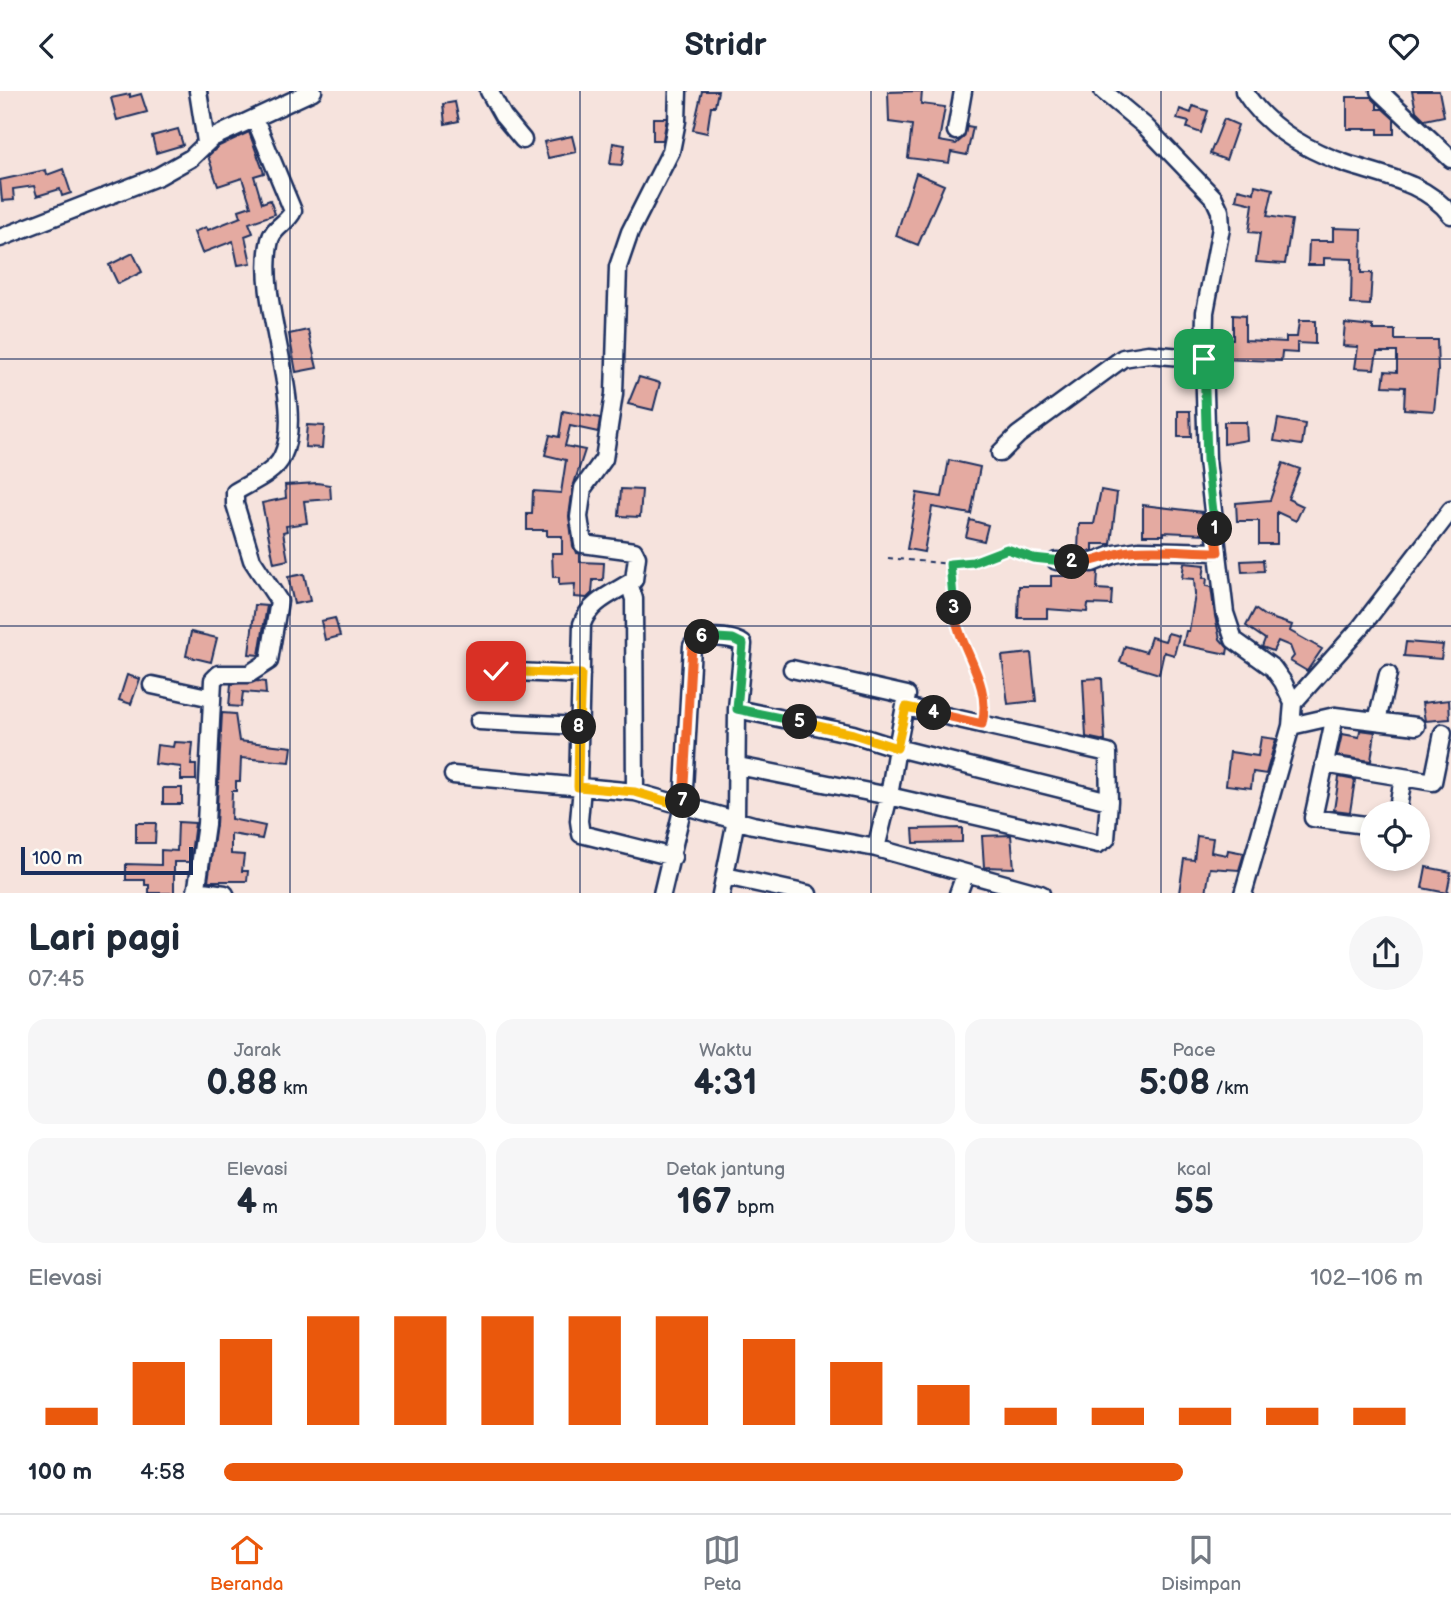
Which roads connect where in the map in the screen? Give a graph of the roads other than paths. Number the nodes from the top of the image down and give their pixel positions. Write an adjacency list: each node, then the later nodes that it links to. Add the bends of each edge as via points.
1 (198, 91): 12 (street)
2 (313, 91): 9 (street)
3 (489, 91): 11 (street)
4 (678, 91): 21 (street, via 671,151 630,232 618,267 614,394 606,453 586,480 579,517 583,544 634,551 638,557 634,580)
5 (962, 91): 10 (street)
6 (1103, 91): 16 (street, via 1145,126 1218,205 1221,228 1205,312)
7 (1244, 91): 14 (street, via 1260,115 1304,145 1431,195)
8 (1380, 91): 13 (street)
9 (255, 119): 12 (street); 27 (street, via 293,211 273,233 269,270 288,432 282,458 235,492 234,503 256,569 278,596 279,605 270,661 249,674 219,674 213,680)
10 (956, 131)
11 (523, 140)
12 (206, 142): 15 (street, via 191,158 159,176)
13 (1451, 159)
14 (1451, 215)
15 (0, 238)
16 (1204, 359): 17 (street, via 1148,354 1123,358); 19 (street, via 1207,460)
17 (1000, 453)
18 (1451, 510): 28 (street, via 1361,627)
19 (1218, 552): 20 (street, via 1139,551 1092,563); 28 (street, via 1230,632 1239,645 1273,669)
20 (1056, 561)
21 (629, 583): 24 (street, via 586,614); 44 (street, via 634,599)
22 (792, 669): 29 (street, via 905,694)
23 (496, 671): 24 (street)
24 (581, 674): 34 (street)
25 (1388, 674): 33 (street)
26 (152, 685): 27 (street)
27 (212, 698): 55 (street, via 206,824)
28 (1293, 703): 35 (street)
29 (906, 707): 38 (street); 46 (street, via 1108,753)
30 (737, 709): 38 (street); 40 (street); 48 (street, via 743,644 699,637 692,646)
31 (1335, 716): 33 (street); 35 (street); 39 (street)
32 (479, 721): 34 (street)
33 (1377, 721): 36 (street)
34 (579, 726): 43 (street)
35 (1291, 726): 61 (street)
36 (1416, 726)
37 (1443, 733): 42 (street, via 1433,782)
38 (897, 748): 45 (street); 46 (street)
39 (1324, 764): 42 (street); 50 (street, via 1313,818)
40 (738, 766): 45 (street); 49 (street)
41 (453, 775): 43 (street)
42 (1403, 777): 47 (street)
43 (580, 787): 44 (street); 52 (street, via 581,834)
44 (635, 792): 48 (street)
45 (889, 796): 46 (street, via 1098,844 1108,834); 51 (street)
46 (1109, 801)
47 (1399, 801)
48 (682, 806): 49 (street); 52 (street)
49 (736, 820): 51 (street); 54 (street)
50 (1360, 824)
51 (876, 848): 53 (street)
52 (673, 857): 56 (street)
53 (965, 875): 59 (street); 60 (street)
54 (725, 876): 57 (street); 58 (street)
55 (196, 892)
56 (662, 893)
57 (721, 893)
58 (806, 893)
59 (958, 893)
60 (1037, 893)
61 (1243, 893)

